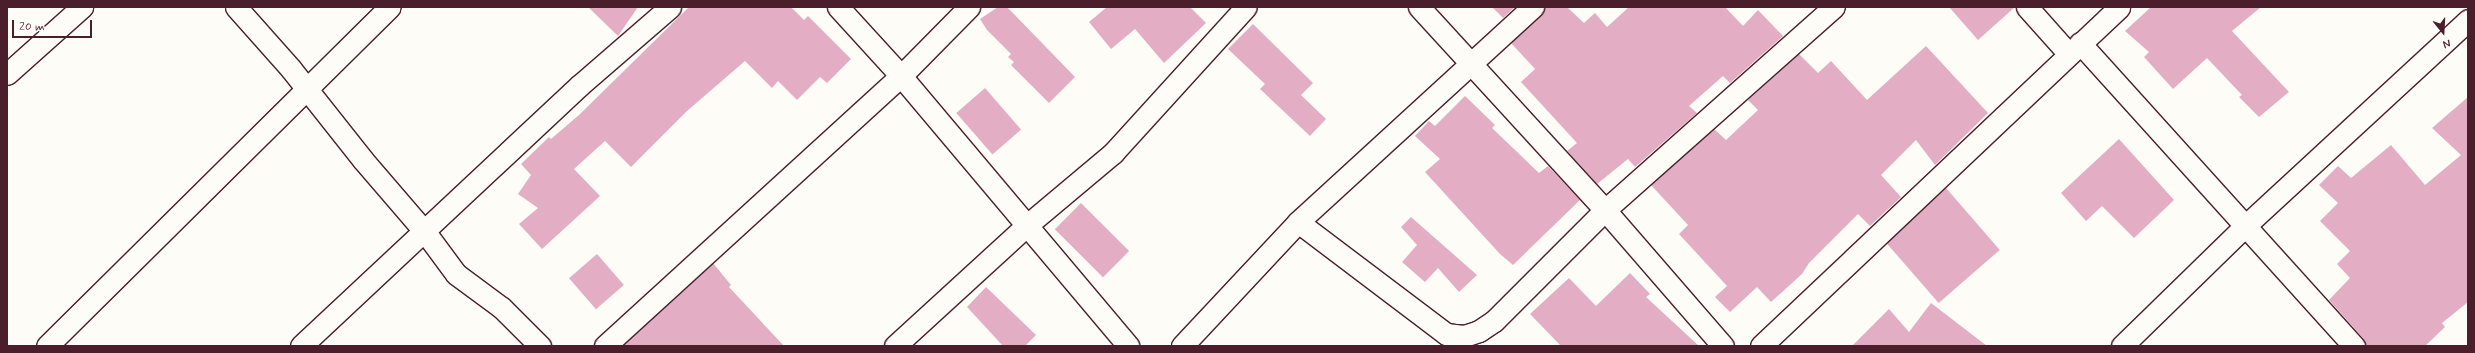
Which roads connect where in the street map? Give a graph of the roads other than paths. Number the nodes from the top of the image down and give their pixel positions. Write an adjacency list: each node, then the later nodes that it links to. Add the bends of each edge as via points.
1 (82, 7): 16 (street)
2 (236, 7): 18 (street)
3 (389, 7): 18 (street)
4 (670, 7): 23 (street, via 580,85)
5 (838, 7): 17 (street)
6 (968, 7): 17 (street)
7 (1246, 7): 21 (street, via 1113,153)
8 (1419, 7): 15 (street)
9 (1533, 7): 15 (street)
10 (1834, 7): 19 (street)
11 (2027, 7): 14 (street)
12 (2119, 7): 14 (street)
13 (2468, 20): 22 (street)
14 (2074, 48): 22 (street); 32 (street)
15 (1471, 66): 19 (street); 20 (street)
16 (7, 74)
17 (901, 76): 21 (street); 27 (street)
18 (307, 89): 23 (street); 24 (street)
19 (1605, 210): 20 (street, via 1494,321 1479,331 1464,336 1446,334); 31 (street)
20 (1298, 222): 30 (street)
21 (1026, 226): 28 (street); 29 (street)
22 (2244, 227): 33 (street); 34 (street)
23 (425, 232): 25 (street); 26 (street, via 456,274 502,308)
24 (47, 346)
25 (301, 346)
26 (540, 346)
27 (605, 346)
28 (895, 346)
29 (1128, 346)
30 (1182, 346)
31 (1723, 346)
32 (1761, 346)
33 (2122, 346)
34 (2354, 346)

